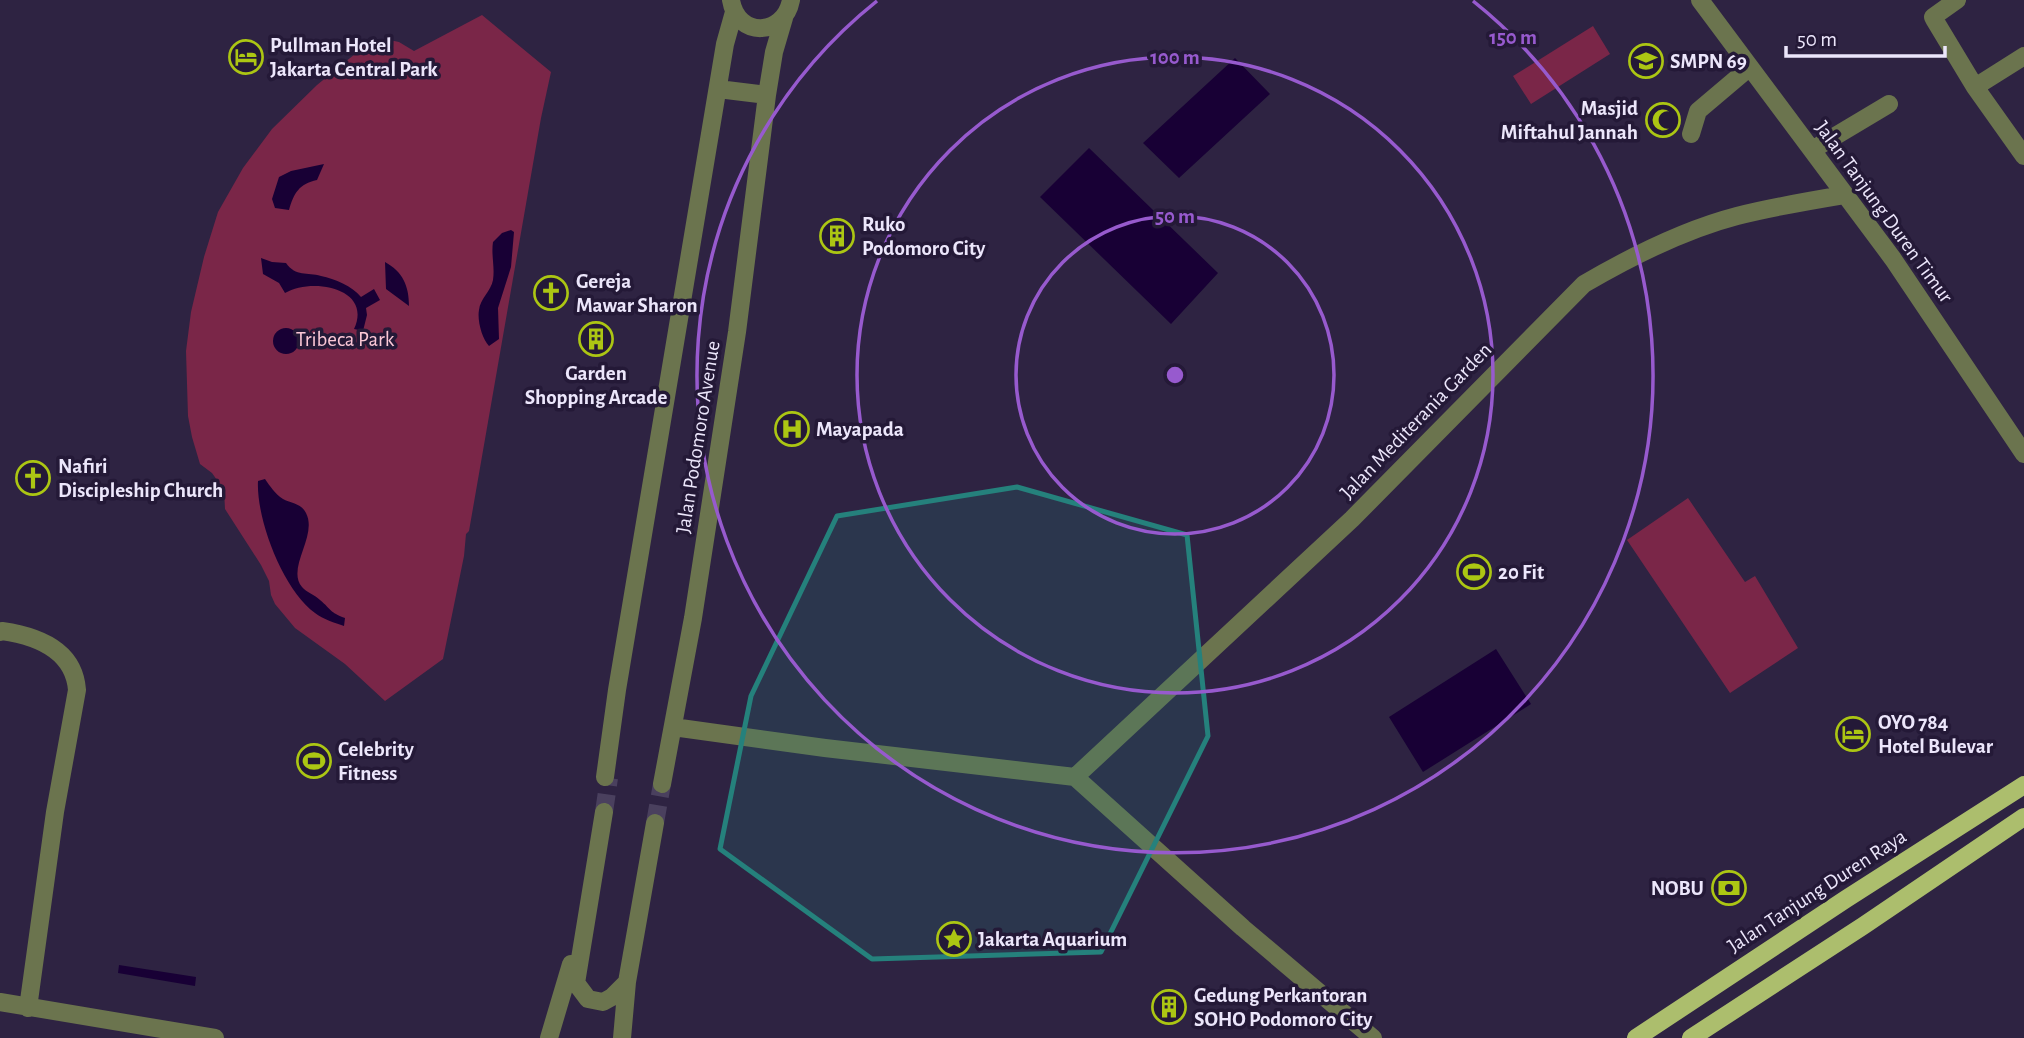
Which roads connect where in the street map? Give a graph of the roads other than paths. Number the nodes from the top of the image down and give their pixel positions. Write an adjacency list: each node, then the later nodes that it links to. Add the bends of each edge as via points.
1 (792, 0): 5 (street, Jalan Podomoro Avenue)
2 (1700, 0): 7 (street, Jalan Tanjung Duren Timur)
3 (1948, 2): 8 (street, via 1933,17)
4 (732, 6): 5 (street, via 740,20 757,28); 9 (street, Jalan Podomoro Avenue)
5 (784, 18): 10 (street, Jalan Podomoro Avenue)
6 (2024, 55): 8 (street)
7 (1750, 67): 12 (street, via 1698,111); 13 (street, Jalan Tanjung Duren Timur)
8 (1975, 87): 14 (street)
9 (718, 89): 10 (street); 20 (street, Jalan Podomoro Avenue, via 617,690)
10 (767, 95): 18 (street, Jalan Podomoro Avenue, via 737,332)
11 (1889, 104): 13 (street)
12 (1691, 134)
13 (1812, 150): 15 (street, Jalan Tanjung Duren Timur)
14 (2024, 156)
15 (1843, 195): 16 (street, Jalan Tanjung Duren Timur, via 1893,259); 19 (street, Jalan Mediterania Garden, via 1736,216 1629,258 1584,284 1352,519)
16 (2024, 454)
17 (0, 632): 27 (street, via 45,641 70,665 77,690)
18 (673, 727): 19 (street); 21 (street, Jalan Podomoro Avenue)
19 (1075, 777): 31 (street, via 1242,928)
20 (607, 778)
21 (662, 784)
22 (2024, 785): 32 (main road, Jalan Tanjung Duren Raya)
23 (2024, 817): 33 (main road)
24 (655, 824): 25 (street)
25 (627, 982): 29 (street, via 603,1002 588,999 576,983 601,810 573,956); 30 (street)
26 (0, 1002): 27 (street)
27 (28, 1008): 28 (street)
28 (215, 1038)
29 (550, 1038)
30 (622, 1038)
31 (1373, 1038)
32 (1636, 1038)
33 (1690, 1038)

